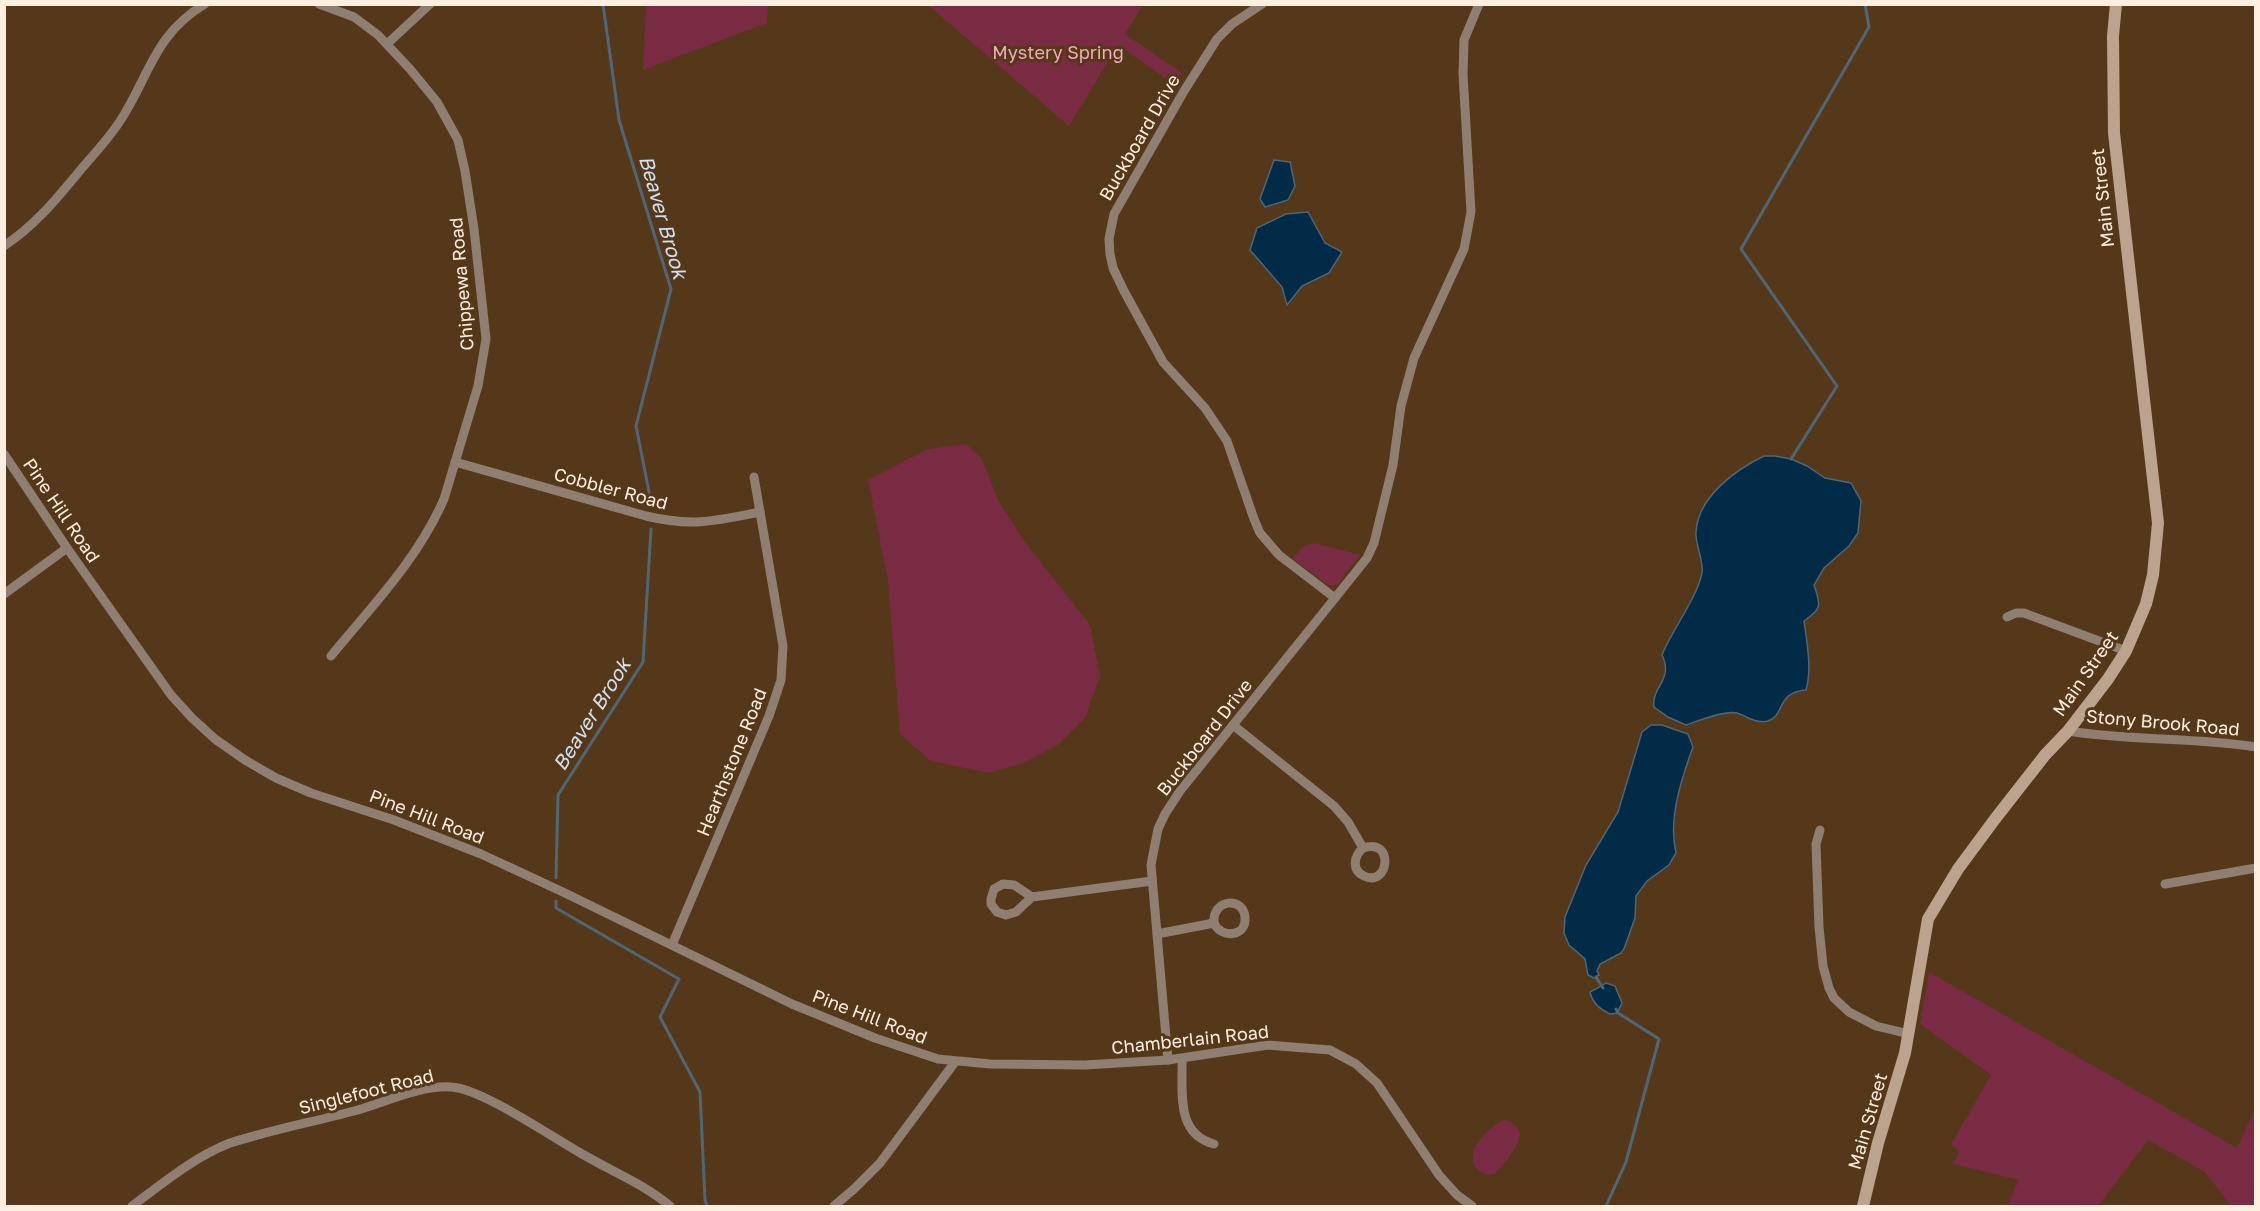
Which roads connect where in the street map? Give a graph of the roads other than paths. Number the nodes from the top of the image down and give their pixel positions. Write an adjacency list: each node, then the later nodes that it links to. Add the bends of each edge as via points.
1 (205, 4): 8 (street, via 161,43 128,108 95,154 42,216)
2 (319, 4): 7 (street, Chippewa Road, via 354,17)
3 (430, 4): 7 (street)
4 (1262, 4): 15 (street, Buckboard Drive, via 1217,39 1184,91 1114,213 1110,254 1124,291 1163,362 1205,408 1227,441 1260,533 1279,555)
5 (1479, 4): 15 (street, Buckboard Drive, via 1464,40 1463,92 1471,212 1464,249 1414,358 1374,543)
6 (2116, 4): 17 (main road, Main Street, via 2114,133 2158,523 2146,604)
7 (387, 44): 10 (street, Chippewa Road, via 447,118 458,140 465,171 486,339 482,370)
8 (4, 246)
9 (4, 454): 13 (street, Pine Hill Road)
10 (455, 462): 12 (street, Cobbler Road, via 671,521 698,523); 18 (street, Chippewa Road, via 444,499 428,532)
11 (754, 477): 12 (street, Hearthstone Road)
12 (760, 512): 30 (street, Hearthstone Road, via 783,646 781,680)
13 (67, 548): 14 (street); 30 (street, Pine Hill Road, via 171,695 203,729 245,760 291,785 481,854)
14 (4, 594)
15 (1335, 598): 19 (street, Buckboard Drive)
16 (2007, 617): 17 (street, via 2024,613)
17 (2126, 651): 20 (main road, Main Street)
18 (331, 656)
19 (1233, 725): 23 (street, via 1334,806); 25 (street, Buckboard Drive, via 1165,814 1152,851)
20 (2068, 731): 21 (street, Stony Brook Road); 31 (main road, Main Street, via 1995,819 1935,904 1923,935)
21 (2256, 747)
22 (1820, 831): 31 (street, via 1816,844 1820,927 1829,988 1849,1012 1876,1026)
23 (1363, 848)
24 (2256, 868): 26 (street)
25 (1152, 881): 27 (street); 29 (street, Buckboard Drive)
26 (2165, 884)
27 (1032, 897)
28 (1214, 923): 29 (street)
29 (1157, 934): 33 (street, Buckboard Drive)
30 (672, 945): 34 (street, Pine Hill Road, via 829,1020 923,1055)
31 (1908, 1034): 40 (main road, Main Street)
32 (1182, 1059): 33 (street, Chamberlain Road); 35 (street, via 1187,1123 1199,1139); 39 (street, Chamberlain Road, via 1268,1045 1330,1050 1341,1055 1377,1083 1426,1160)
33 (1168, 1060): 34 (street, Chamberlain Road, via 1085,1065)
34 (955, 1062): 38 (street, via 880,1163)
35 (1214, 1144)
36 (132, 1206): 37 (street, Singlefoot Road, via 216,1148 429,1089 451,1087 489,1101)
37 (670, 1206)
38 (834, 1206)
39 (1472, 1206)
40 (1863, 1206)

